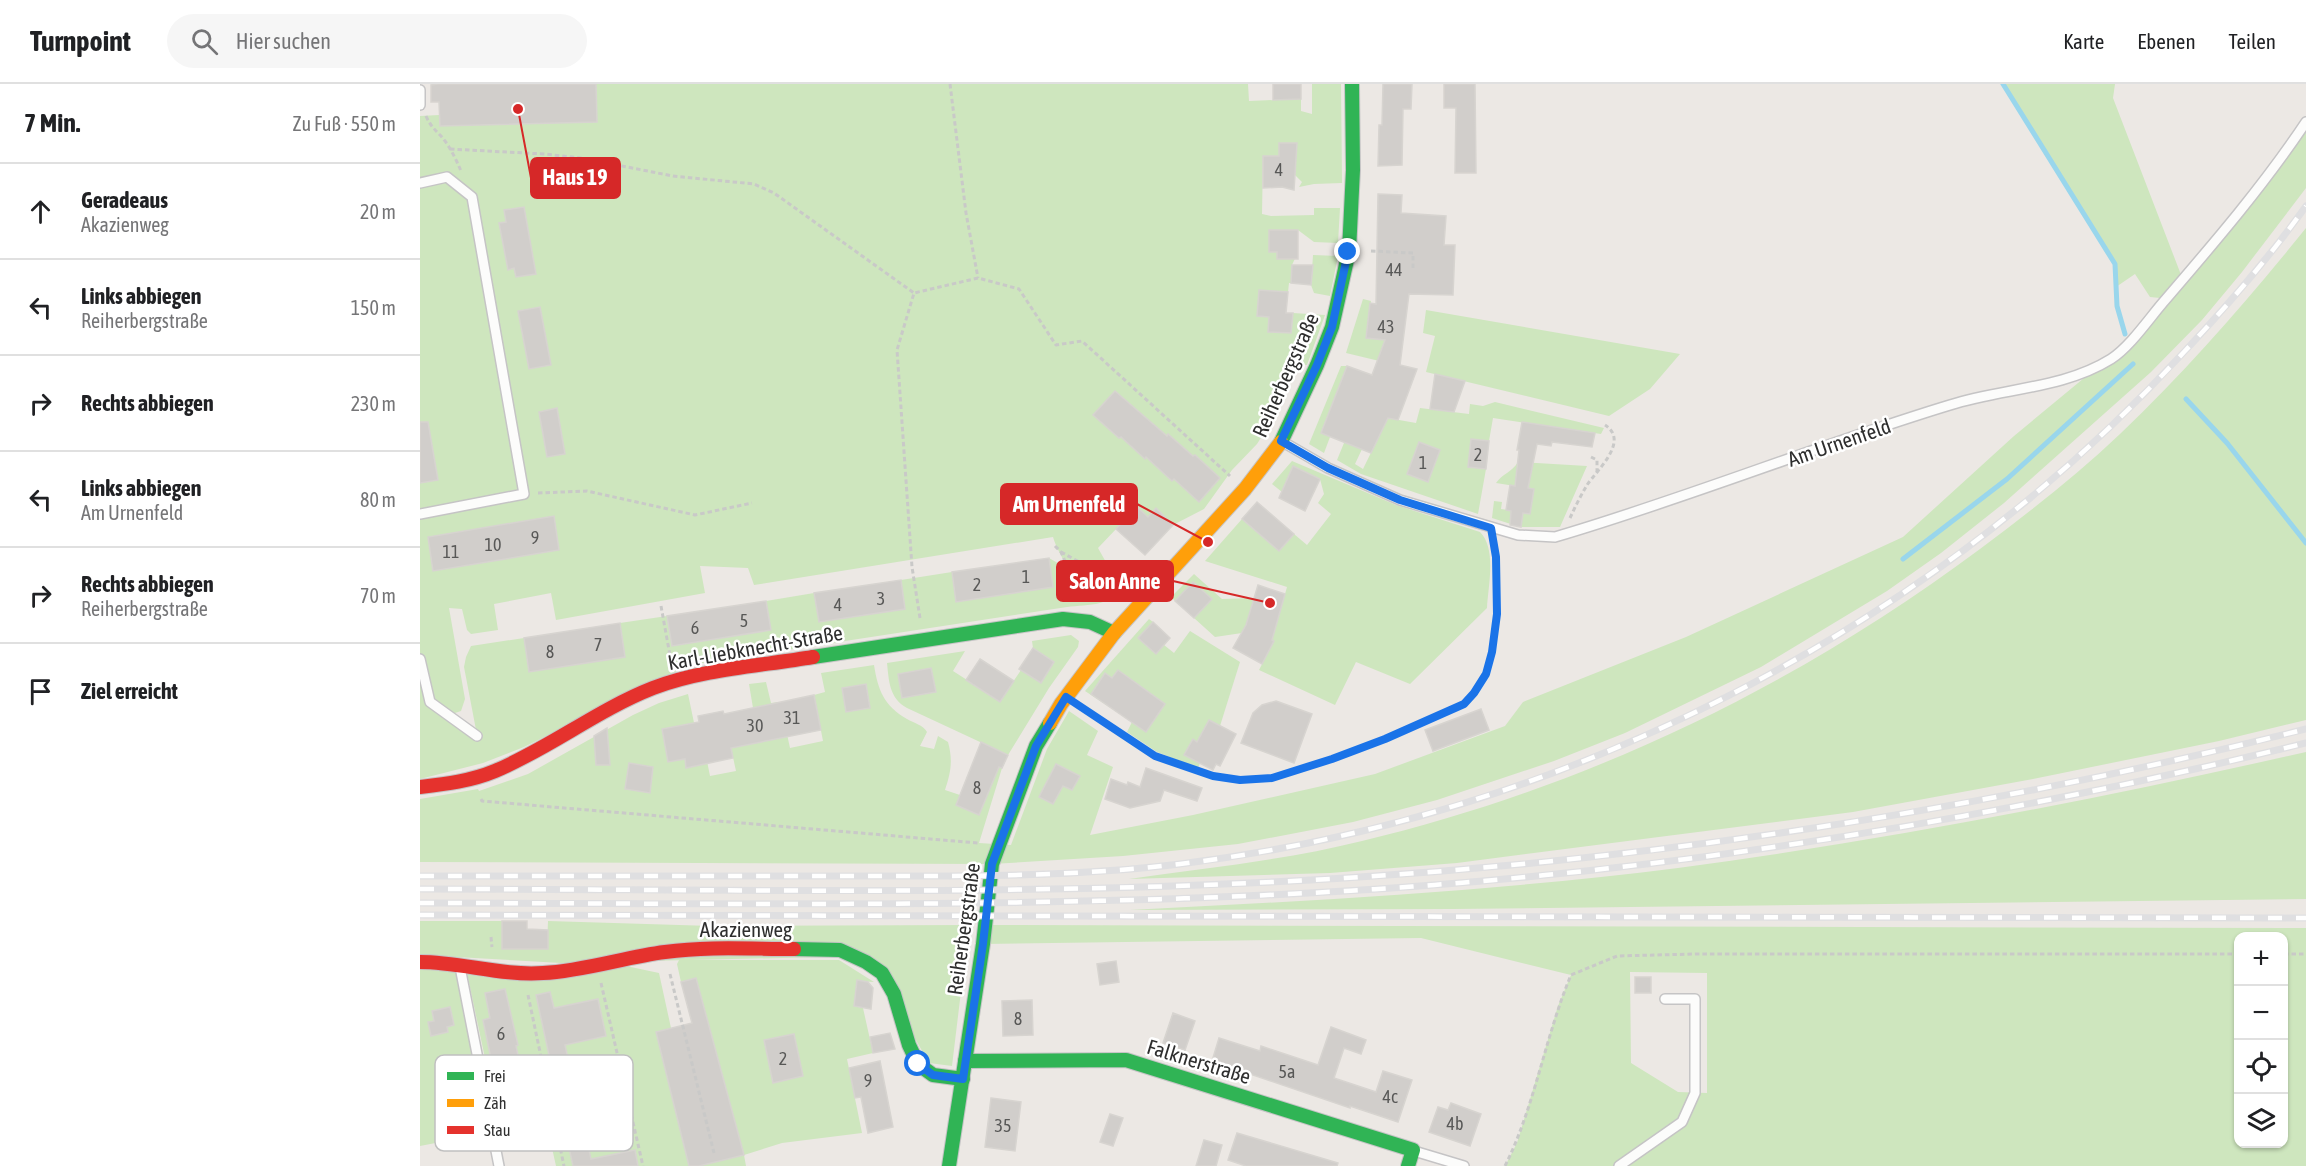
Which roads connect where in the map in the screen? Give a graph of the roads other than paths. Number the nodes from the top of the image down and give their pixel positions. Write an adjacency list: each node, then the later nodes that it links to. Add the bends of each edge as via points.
1 (1352, 84): 6 (street, Reiherbergstraße, via 1353,170 1348,250 1332,327)
2 (420, 90): 3 (lane)
3 (420, 105)
4 (2306, 122): 6 (lane, Am Urnenfeld, via 2219,237 2131,340 2112,358 2054,382 1953,404 1560,535 1518,535 1400,500 1328,468)
5 (420, 183): 7 (lane, via 447,177 472,197 524,494)
6 (1281, 441): 8 (street, Reiherbergstraße, via 1245,489)
7 (420, 514)
8 (1114, 633): 11 (street, Karl-Liebknecht-Straße, via 1090,620 1063,619 675,680 613,708 534,756 473,779); 16 (street, Reiherbergstraße, via 1066,697 1036,746 992,864)
9 (420, 659): 10 (lane, via 430,702)
10 (477, 736)
11 (420, 788)
12 (420, 962): 13 (street, Akazienweg)
13 (460, 965): 15 (lane); 17 (street, Akazienweg, via 526,974 699,948 840,950 882,973 894,994 918,1064 933,1075)
14 (1665, 999): 24 (lane, via 1695,999 1695,1093 1682,1122)
15 (478, 1055)
16 (965, 1061): 17 (street, Reiherbergstraße); 18 (street, Falknerstraße, via 1126,1060)
17 (963, 1079): 21 (street, Reiherbergstraße)
18 (1413, 1150): 22 (street); 23 (lane)
19 (497, 1151): 20 (lane)
20 (500, 1166)
21 (949, 1166)
22 (1408, 1166)
23 (1464, 1166)
24 (1619, 1166)

